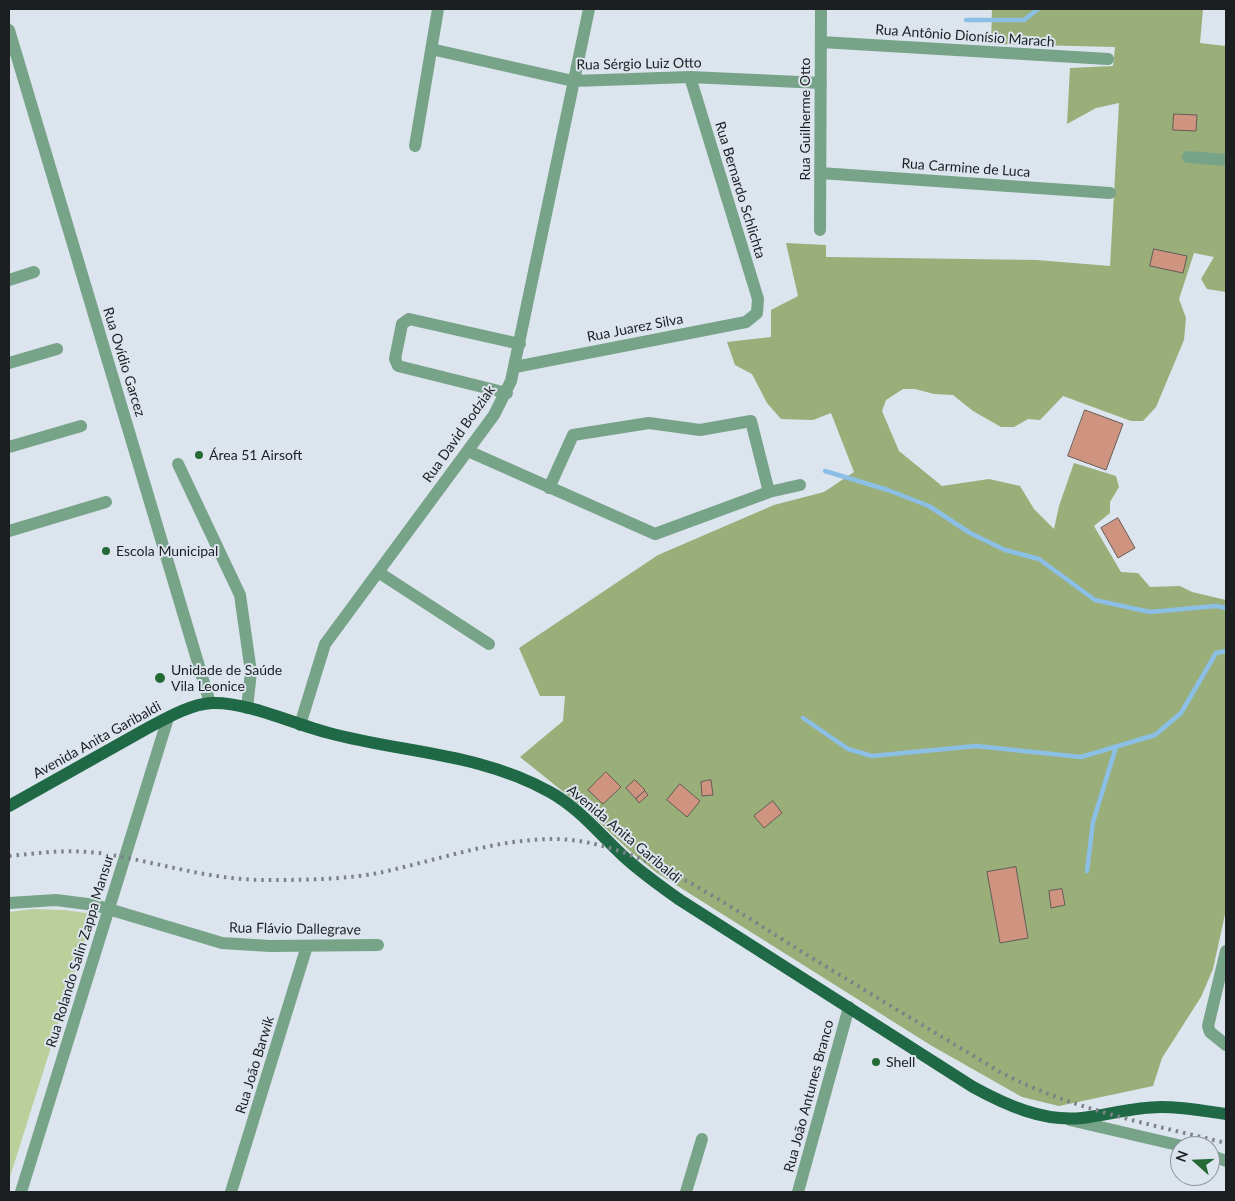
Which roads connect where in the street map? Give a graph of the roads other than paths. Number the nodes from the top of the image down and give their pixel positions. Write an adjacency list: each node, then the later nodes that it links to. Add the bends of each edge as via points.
1 (438, 9): 6 (street)
2 (589, 9): 9 (street, Rua David Bodziak)
3 (821, 9): 5 (street, Rua Guilherme Otto)
4 (9, 30): 36 (street, Rua Ovídio Garcez)
5 (821, 42): 7 (street, Rua Antônio Dionísio Marach); 10 (street, Rua Guilherme Otto)
6 (431, 49): 9 (street, Rua Sérgio Luiz Otto); 11 (street)
7 (1108, 60)
8 (690, 77): 9 (street, Rua Sérgio Luiz Otto); 10 (street, Rua Sérgio Luiz Otto); 19 (street, Rua Bernardo Schlichta, via 758,299)
9 (573, 81): 20 (street, Rua David Bodziak)
10 (821, 83): 14 (street, Rua Guilherme Otto)
11 (415, 146)
12 (1188, 158): 13 (street)
13 (1226, 160)
14 (820, 173): 15 (street, Rua Carmine de Luca); 16 (street, Rua Guilherme Otto)
15 (1110, 193)
16 (820, 230)
17 (34, 272): 18 (street)
18 (9, 280)
19 (757, 313): 23 (street, Rua Juarez Silva, via 746,322)
20 (520, 344): 23 (street, Rua David Bodziak); 24 (street, via 409,319 402,324 395,359 398,366)
21 (57, 349): 22 (street)
22 (9, 363)
23 (515, 367): 24 (street, Rua David Bodziak)
24 (507, 393): 27 (street, Rua David Bodziak)
25 (81, 426): 26 (street)
26 (9, 447)
27 (468, 451): 30 (street); 34 (street, Rua David Bodziak)
28 (178, 464): 37 (street, via 240,595 251,672)
29 (800, 485): 31 (street)
30 (548, 488): 31 (street, via 654,534); 31 (street, via 573,435 650,423 700,430 751,422)
31 (769, 492)
32 (106, 502): 33 (street)
33 (9, 531)
34 (378, 572): 35 (street); 39 (street, Rua David Bodziak, via 325,644)
35 (489, 644)
36 (210, 703): 37 (main road, Avenida Anita Garibaldi); 38 (main road, Avenida Anita Garibaldi)
37 (247, 708): 39 (main road, Avenida Anita Garibaldi)
38 (168, 718): 40 (main road, Avenida Anita Garibaldi); 42 (street, Rua Rolando Salin Zappa Mansur)
39 (300, 724): 46 (main road, Avenida Anita Garibaldi, via 353,739 459,758 508,772 549,791 579,812 654,882)
40 (9, 806)
41 (9, 904): 42 (street, Rua Flávio Dallegrave, via 56,900)
42 (109, 908): 44 (street, Rua Flávio Dallegrave, via 222,943); 52 (street, Rua Rolando Salin Zappa Mansur)
43 (378, 945): 44 (street, Rua Flávio Dallegrave)
44 (307, 946): 53 (street, Rua João Barwik)
45 (1226, 951): 47 (street, via 1208,1026 1214,1036)
46 (849, 1007): 49 (main road, Avenida Anita Garibaldi, via 998,1100); 55 (street, Rua João Antunes Branco)
47 (1226, 1045)
48 (1226, 1113): 49 (main road, Avenida Anita Garibaldi, via 1162,1107)
49 (1060, 1118): 51 (street)
50 (702, 1139): 54 (street)
51 (1170, 1143)
52 (21, 1192)
53 (231, 1192)
54 (686, 1192)
55 (798, 1192)

